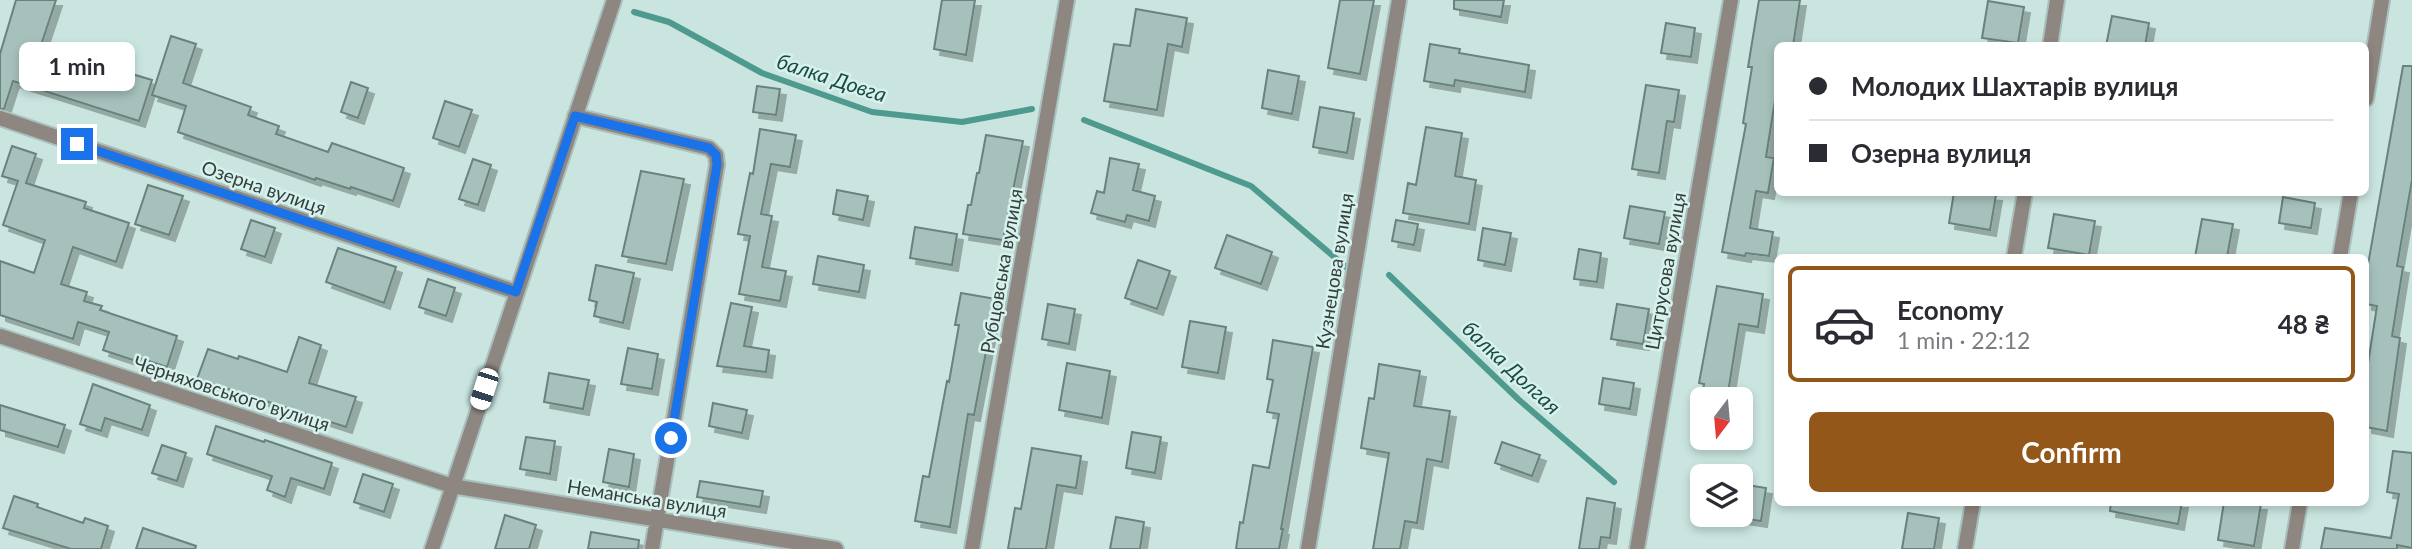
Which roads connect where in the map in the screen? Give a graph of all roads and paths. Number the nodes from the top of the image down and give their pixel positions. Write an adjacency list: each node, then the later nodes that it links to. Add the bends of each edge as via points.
1 (614, 0): 9 (street)
2 (1067, 0): 24 (street, Рубцовська вулиця)
3 (1399, 0): 25 (street, Кузнецова вулиця)
4 (1731, 0): 26 (street, Цитрусова вулиця)
5 (2057, 0): 7 (street)
6 (2382, 0): 8 (street)
7 (2051, 42)
8 (2369, 80)
9 (575, 116): 15 (street); 20 (street, via 709,148 716,155)
10 (0, 118): 15 (street, Озерна вулиця)
11 (2024, 196): 13 (street)
12 (2350, 196): 14 (street)
13 (2015, 254)
14 (2341, 254)
15 (516, 292): 17 (street)
16 (0, 336): 17 (street, Черняховського вулиця)
17 (452, 486): 20 (street, Неманська вулиця); 21 (street)
18 (1972, 506): 27 (street)
19 (2299, 506): 28 (street)
20 (657, 520): 22 (street); 23 (street, Неманська вулиця)
21 (432, 549)
22 (652, 549)
23 (836, 549)
24 (972, 549)
25 (1308, 549)
26 (1637, 549)
27 (1965, 549)
28 (2292, 549)

